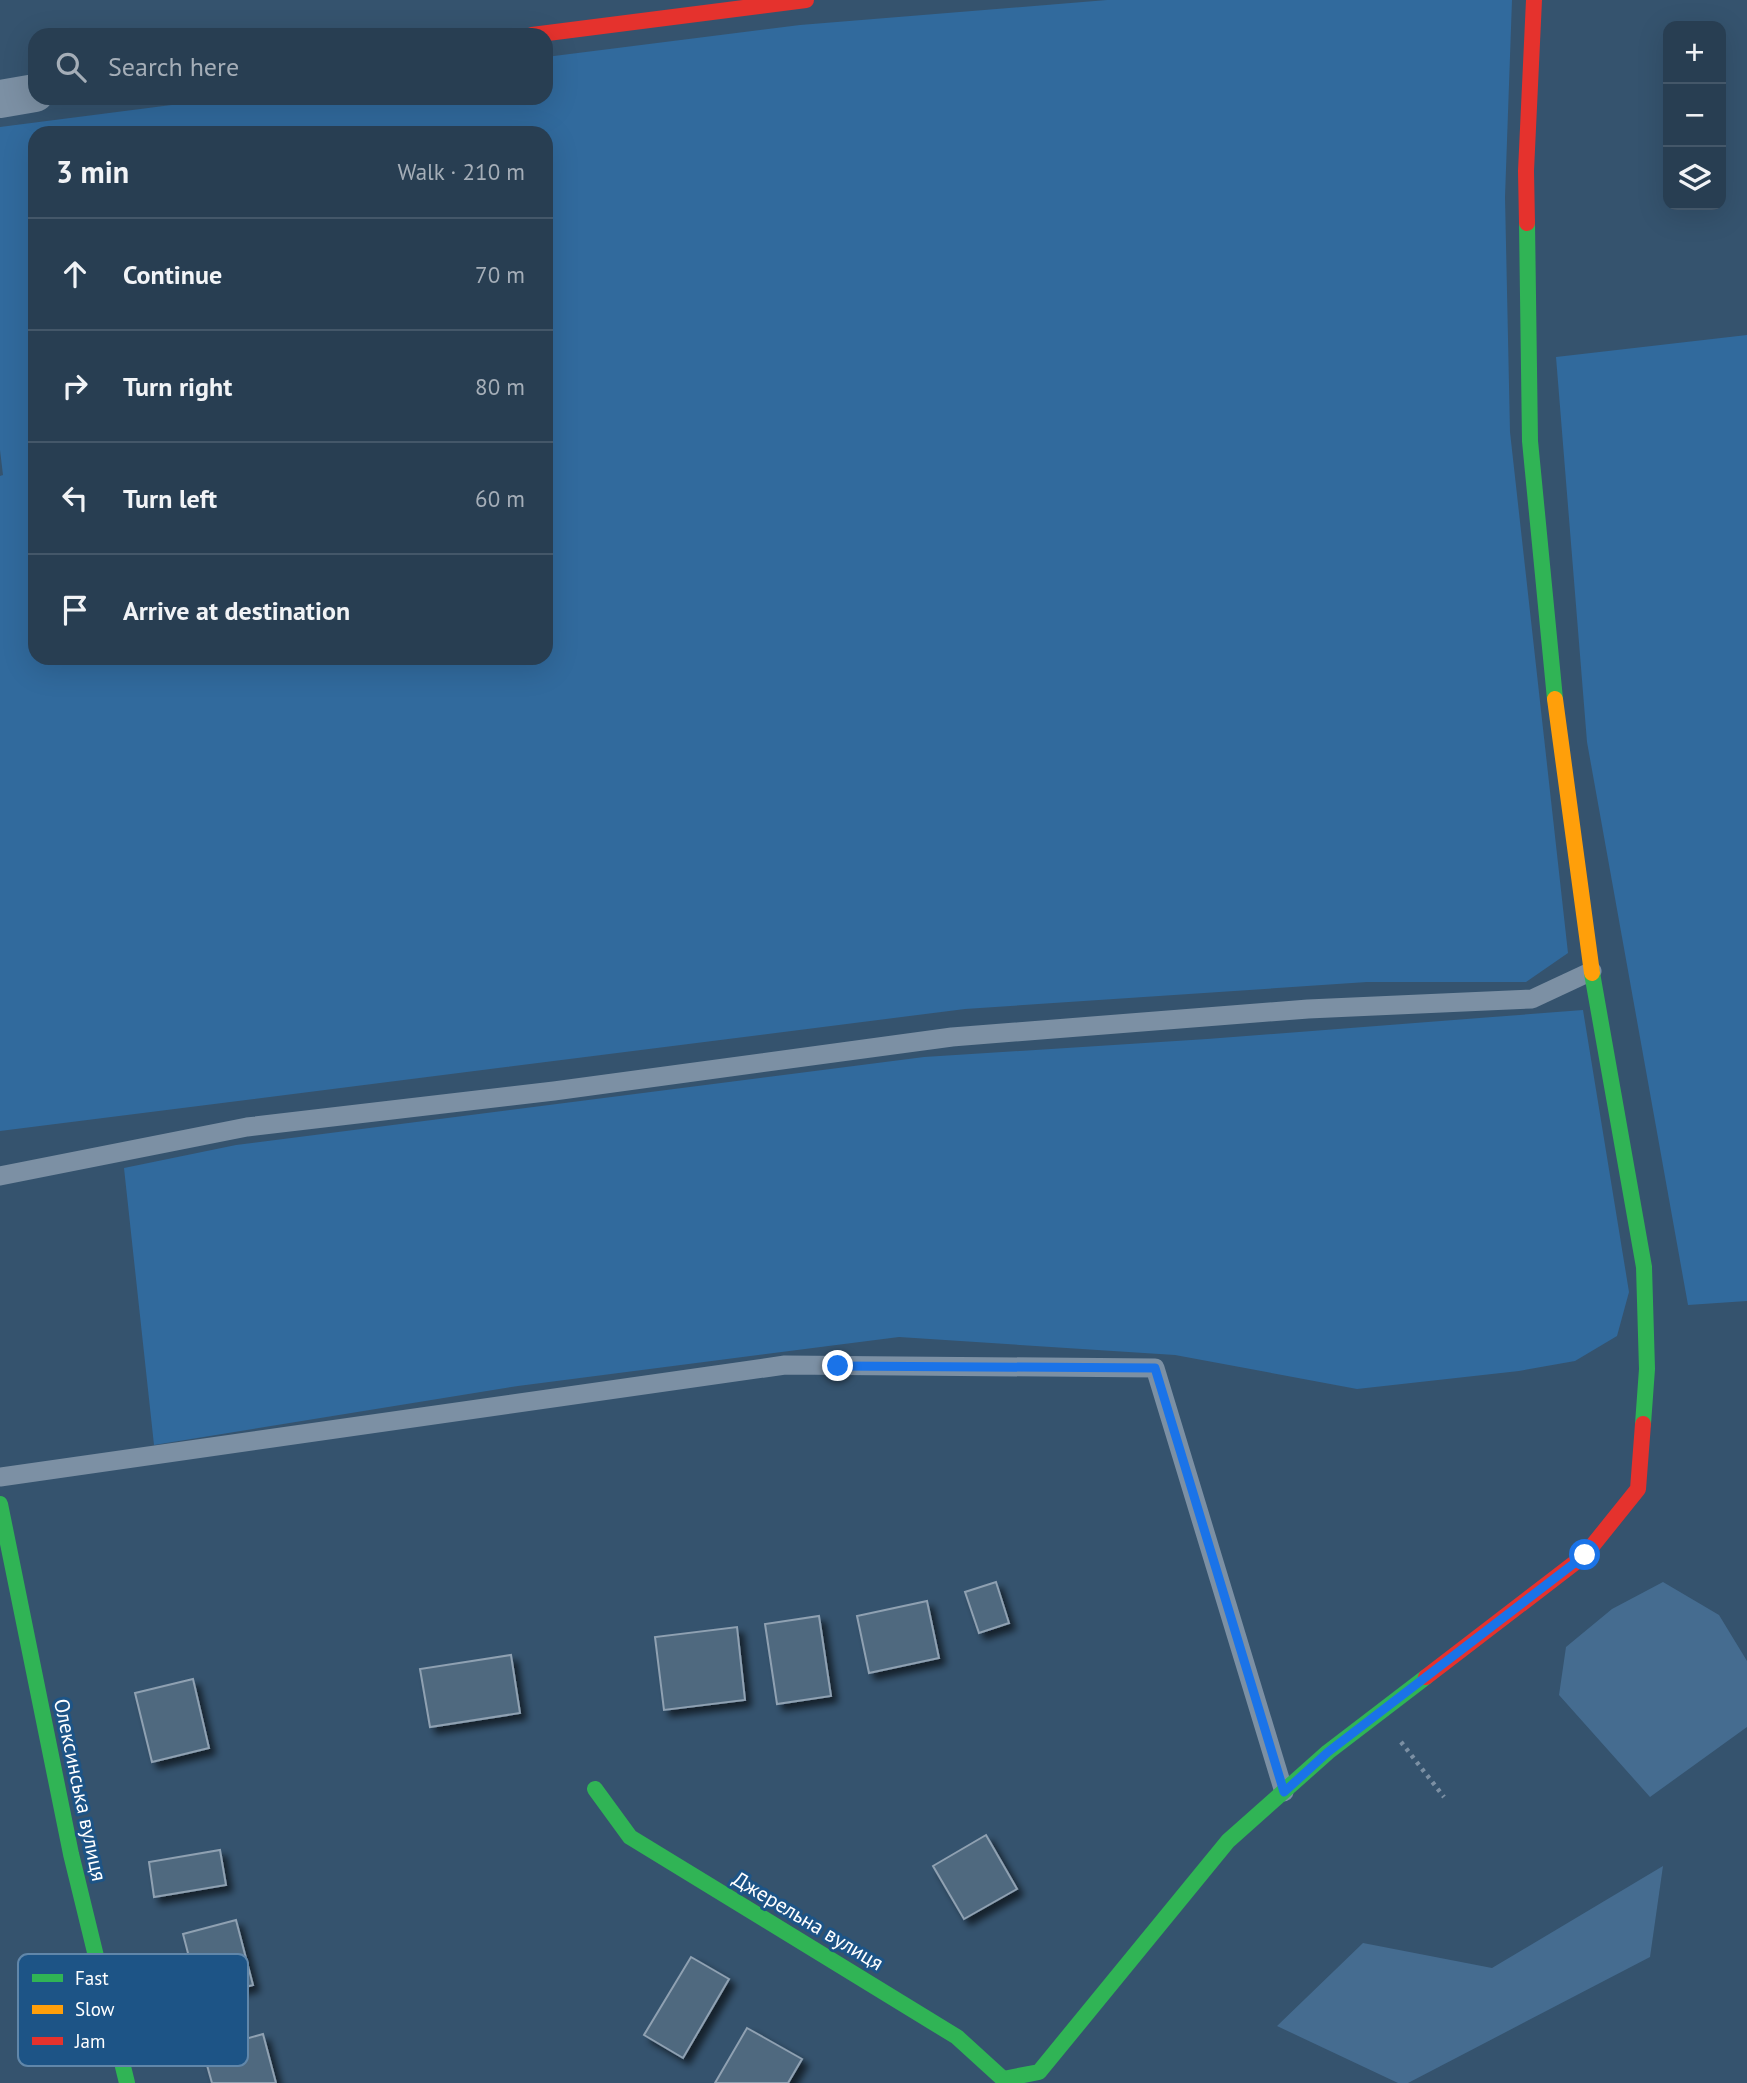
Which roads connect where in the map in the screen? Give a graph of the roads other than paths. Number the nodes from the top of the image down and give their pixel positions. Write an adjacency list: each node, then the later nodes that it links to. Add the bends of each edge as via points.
1 (806, 0): 3 (street)
2 (1534, 0): 6 (street, via 1526,172 1530,441 1558,729)
3 (553, 32)
4 (28, 94): 5 (street)
5 (0, 99)
6 (1592, 971): 7 (lane, via 1532,999 1308,1009 952,1037 247,1127); 11 (street, via 1644,1267 1647,1369 1637,1489 1585,1555 1328,1752)
7 (0, 1176)
8 (0, 1477): 11 (lane, via 785,1365 1155,1368)
9 (0, 1504): 12 (street, Олексинська вулиця)
10 (595, 1788): 14 (street, Джерельна вулиця, via 630,1837 957,2037)
11 (1284, 1792): 14 (street, via 1228,1841 1039,2072)
12 (95, 1954)
13 (123, 2066): 15 (street, Олексинська вулиця)
14 (1002, 2081)
15 (127, 2083)

